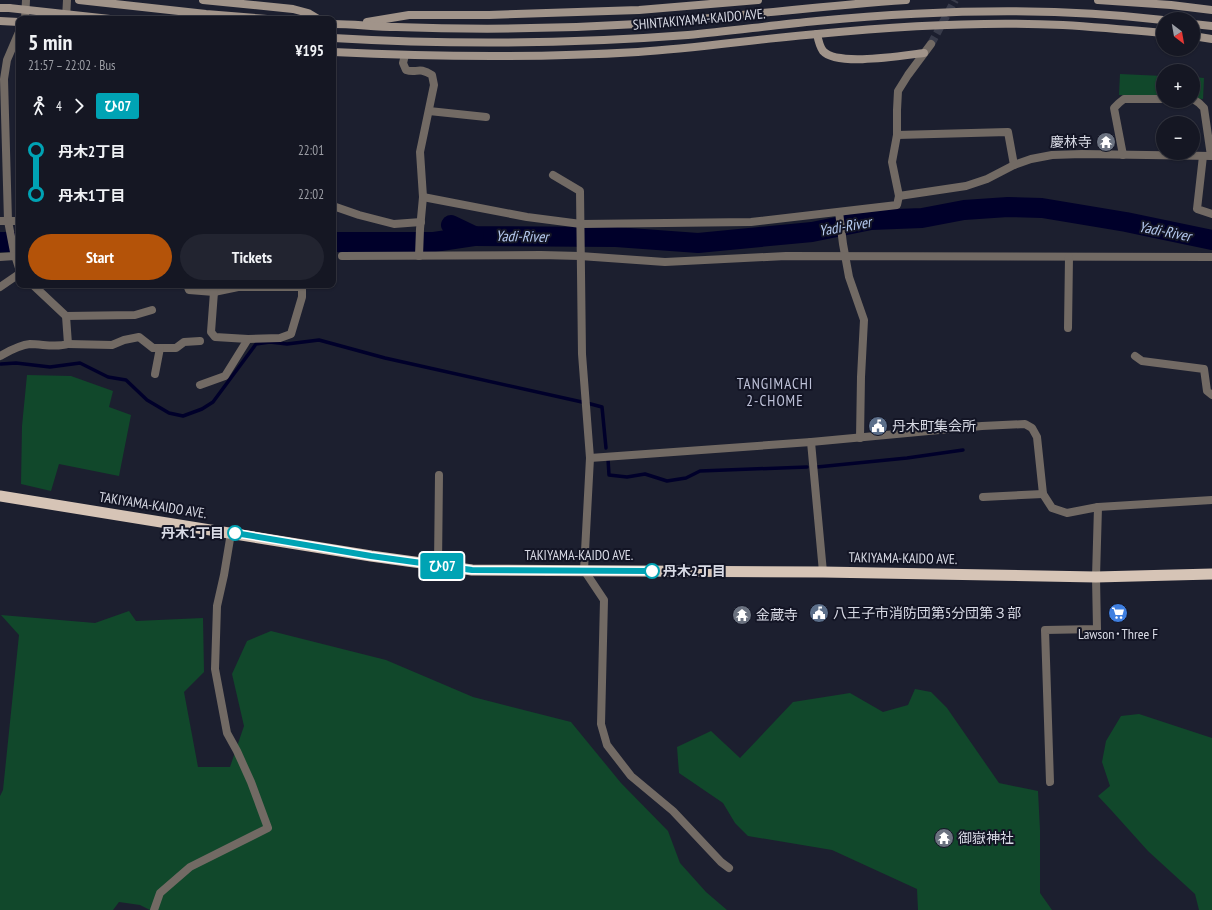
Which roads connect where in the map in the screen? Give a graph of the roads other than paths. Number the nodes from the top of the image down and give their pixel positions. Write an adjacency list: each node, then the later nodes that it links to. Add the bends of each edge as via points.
1 (26, 0): 10 (street)
2 (67, 0): 11 (street)
3 (79, 0): 13 (main road)
4 (203, 0): 14 (main road, via 293,9)
5 (758, 0): 19 (main road, via 639,10 489,16 409,14)
6 (906, 0): 19 (main road, SHINTAKIYAMA-KAIDO AVE., via 838,4 636,24 464,28)
7 (1098, 0): 9 (main road)
8 (0, 8): 12 (main road, bridge)
9 (1212, 10)
10 (25, 16)
11 (66, 16)
12 (83, 16)
13 (230, 16)
14 (313, 16)
15 (1156, 19): 25 (main road, SHINTAKIYAMA-KAIDO AVE., via 1107,14 956,12 818,21 688,35 578,41 409,42)
16 (0, 21): 17 (main road)
17 (16, 22)
18 (336, 24): 19 (main road, SHINTAKIYAMA-KAIDO AVE.)
19 (357, 24)
20 (1200, 25): 21 (main road)
21 (1212, 26)
22 (1156, 32): 23 (main road, via 1062,25 1002,24 890,28)
23 (817, 34): 30 (main road, via 823,51 836,58 887,58); 31 (main road, via 639,52)
24 (1200, 37): 27 (main road)
25 (336, 38)
26 (16, 39): 47 (street, via 7,60 4,78)
27 (1212, 39)
28 (931, 44): 30 (street)
29 (336, 52): 31 (main road)
30 (924, 53): 36 (street, via 898,91)
31 (404, 55): 34 (street, via 406,70 425,70 432,75 434,85)
32 (1156, 99): 37 (street, via 1124,99 1114,108)
33 (1200, 104): 38 (street, via 1204,108)
34 (429, 111): 35 (street); 42 (street, via 420,152)
35 (486, 117)
36 (897, 135): 39 (street, via 1008,132); 41 (street, via 892,162)
37 (1123, 154): 38 (street); 39 (street, via 1052,155)
38 (1209, 156): 44 (street, via 1197,209)
39 (1014, 165): 41 (street, via 966,186)
40 (553, 174): 48 (street, via 580,191)
41 (900, 196): 45 (street, via 897,205)
42 (423, 198): 48 (street); 49 (street)
43 (336, 207): 49 (street, via 394,224)
44 (1212, 214)
45 (840, 216): 48 (street, via 751,222); 54 (street)
46 (16, 221): 47 (street)
47 (5, 223): 51 (street)
48 (581, 225): 50 (street)
49 (421, 226): 52 (street)
50 (581, 253): 52 (street); 54 (street, via 665,262); 80 (street, via 582,354)
51 (15, 254): 55 (street); 58 (street)
52 (419, 254): 53 (street)
53 (342, 256)
54 (846, 256): 56 (street); 78 (street, via 849,277 864,320)
55 (0, 257)
56 (1069, 257): 57 (street); 68 (street)
57 (1212, 257)
58 (16, 258)
59 (16, 276): 60 (street)
60 (0, 287)
61 (36, 288): 67 (street)
62 (188, 288): 65 (street)
63 (233, 288): 65 (street)
64 (302, 288): 69 (street, via 302,297 291,334 280,338)
65 (214, 292): 69 (street, via 211,332 215,337)
66 (152, 310): 67 (street, via 135,315)
67 (66, 316): 71 (street)
68 (1068, 328)
69 (248, 339): 76 (street, via 225,376)
70 (200, 342): 72 (street, via 184,342 176,348)
71 (68, 344): 72 (street, via 112,345 139,337 153,348); 73 (street, via 29,344)
72 (160, 348): 75 (street)
73 (0, 356)
74 (1135, 356): 77 (street, via 1142,361 1204,369 1207,391)
75 (155, 374)
76 (200, 385)
77 (1212, 395)
78 (860, 438): 79 (street); 82 (street, via 1025,424 1032,428 1037,437)
79 (811, 442): 80 (street); 90 (street)
80 (590, 458): 89 (street)
81 (439, 475): 88 (street)
82 (1043, 494): 84 (street); 86 (street, via 1052,508 1067,513)
83 (0, 496): 87 (highway, TAKIYAMA-KAIDO AVE.)
84 (983, 497)
85 (1212, 500): 86 (street)
86 (1098, 507): 92 (street)
87 (231, 532): 88 (highway, TAKIYAMA-KAIDO AVE.); 95 (street, via 217,606 215,668 227,733 237,751 268,828 190,868 160,893)
88 (438, 565): 89 (highway, TAKIYAMA-KAIDO AVE., via 472,570)
89 (584, 570): 90 (highway, TAKIYAMA-KAIDO AVE.); 94 (street, via 604,600 601,724 607,744 631,776 673,812)
90 (823, 572): 92 (highway, TAKIYAMA-KAIDO AVE.)
91 (1212, 574): 92 (highway, TAKIYAMA-KAIDO AVE.)
92 (1096, 577): 93 (street, via 1098,629 1045,630)
93 (1050, 782)
94 (729, 868)
95 (154, 910)

